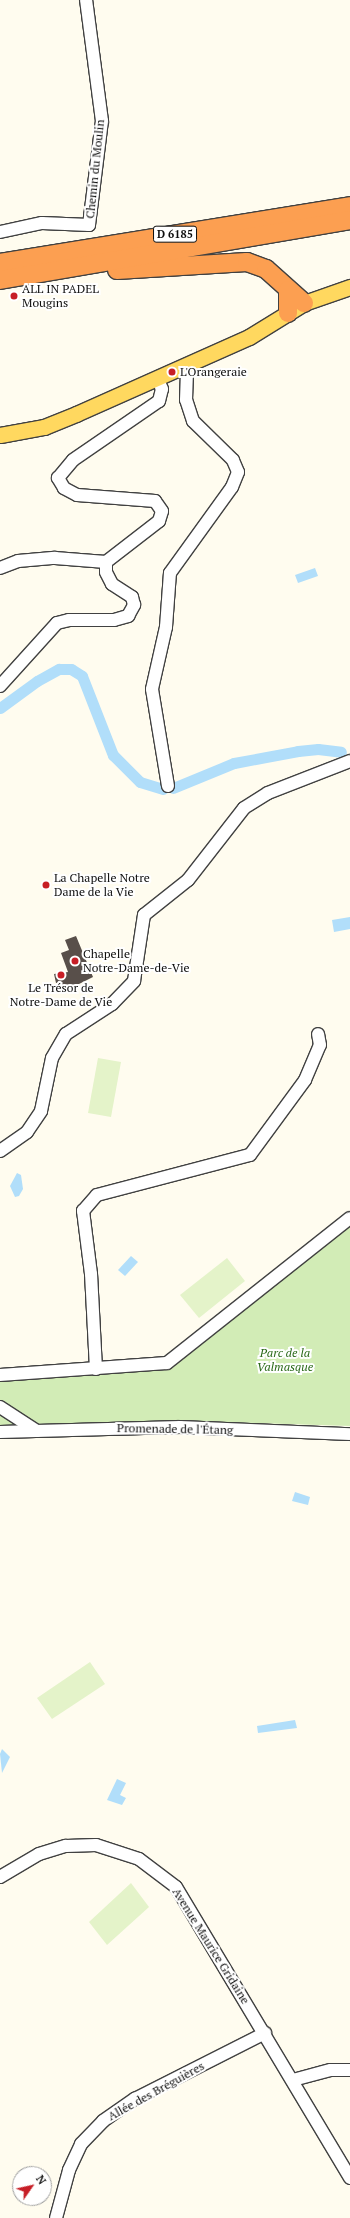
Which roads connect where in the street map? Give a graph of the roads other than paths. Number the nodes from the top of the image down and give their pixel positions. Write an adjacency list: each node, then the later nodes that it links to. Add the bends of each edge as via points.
1 (86, 0): 6 (street, Chemin du Moulin, via 102,121 89,225 42,223)
2 (350, 196): 5 (highway)
3 (350, 206): 5 (highway, D 6185)
4 (350, 220): 8 (highway, D 6185)
5 (221, 226): 7 (highway, D 6185)
6 (0, 232)
7 (0, 263)
8 (8, 279): 10 (highway, via 247,262 266,269)
9 (350, 287): 11 (main road)
10 (288, 290): 11 (highway); 12 (highway)
11 (304, 303): 12 (main road)
12 (288, 313): 13 (main road, via 249,337)
13 (187, 365): 14 (main road); 20 (street, via 186,400 193,421 232,460 238,472 232,487 170,573 166,627 152,689)
14 (157, 378): 15 (main road, via 44,426); 16 (street, via 162,389 159,401 73,460 58,478 64,488 77,495 155,501 162,511 159,521 150,530)
15 (0, 435)
16 (106, 562): 17 (street, via 55,558 18,561); 18 (street, via 106,572 112,584 132,597 134,604 128,616 114,620 69,620 57,623)
17 (0, 568)
18 (0, 686)
19 (350, 761): 22 (street, via 268,793 244,808 188,880 144,915 134,981 112,1004 66,1034 52,1058 41,1111 26,1132)
20 (168, 786)
21 (318, 1034): 24 (street, via 320,1044 305,1080 250,1155 97,1195 83,1211 91,1274)
22 (0, 1151)
23 (350, 1218): 24 (street, via 167,1363)
24 (96, 1369): 25 (street)
25 (0, 1375)
26 (0, 1408): 27 (street)
27 (36, 1431): 28 (street, Promenade de l'Étang); 29 (street, Promenade de l'Étang, via 180,1427)
28 (0, 1432)
29 (350, 1434)
30 (17, 1866): 31 (street, Avenue Maurice Gridaine); 32 (street, Avenue Maurice Gridaine); 33 (street, Avenue Maurice Gridaine, via 39,1854 66,1846 96,1845 139,1858 176,1887)
31 (0, 1868)
32 (0, 1877)
33 (265, 2033): 35 (street, Avenue Maurice Gridaine); 37 (street, Allée des Bréguières, via 135,2099 102,2120 81,2144)
34 (350, 2070): 35 (street, via 331,2070)
35 (293, 2080): 36 (street, Avenue Maurice Gridaine)
36 (350, 2178)
37 (56, 2218)

